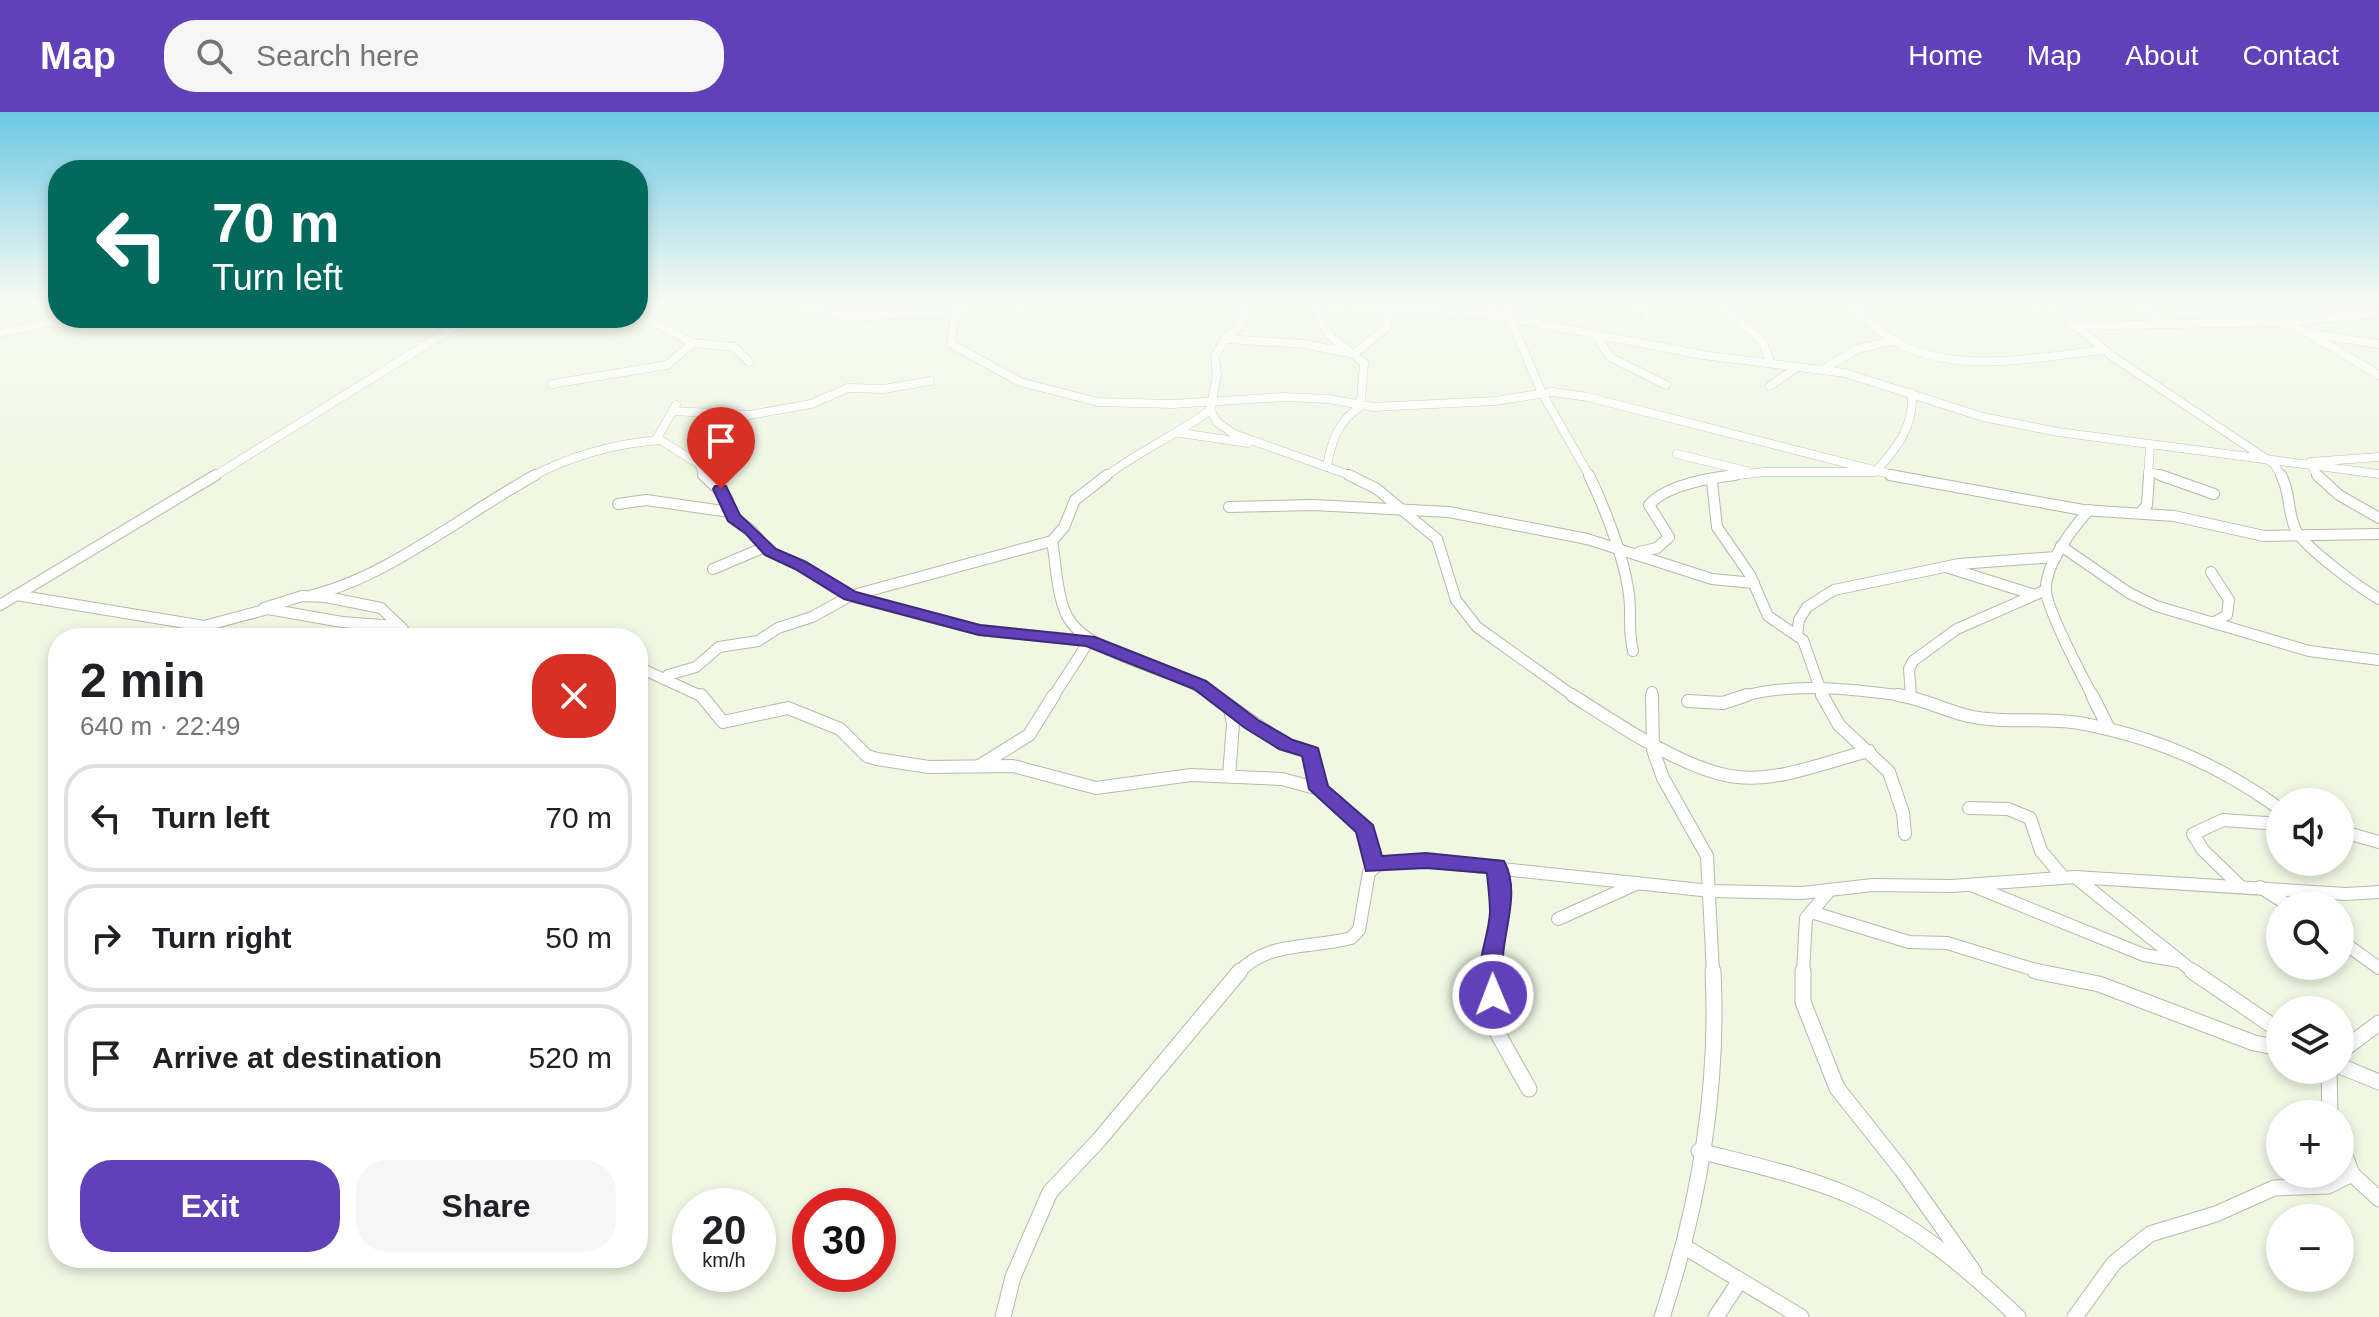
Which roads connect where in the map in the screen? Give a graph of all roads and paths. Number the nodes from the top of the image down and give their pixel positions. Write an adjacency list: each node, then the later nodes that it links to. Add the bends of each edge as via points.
1 (410, 356): 65 (street)
2 (677, 356): 22 (street, via 667,365)
3 (743, 356): 16 (street)
4 (974, 356): 27 (street, via 1031,387 1098,402)
5 (1215, 356): 27 (street)
6 (1356, 356): 28 (street, via 1364,363)
7 (1524, 356): 25 (street)
8 (1609, 356): 23 (street)
9 (1715, 356): 17 (street)
10 (1768, 356): 17 (street)
11 (1845, 356): 19 (street)
12 (1938, 356): 13 (street, via 1973,361)
13 (2030, 356)
14 (2113, 356): 35 (street)
15 (2347, 356): 20 (street)
16 (749, 362)
17 (1770, 362): 18 (street)
18 (1797, 367): 19 (street); 24 (street)
19 (1824, 369): 26 (street)
20 (2379, 375)
21 (930, 381): 30 (street, via 884,389 848,388 811,404 749,415 674,408)
22 (552, 384)
23 (1666, 385)
24 (1770, 386)
25 (1542, 393): 28 (street, via 1495,401); 39 (street, via 1588,397); 56 (street, via 1591,478)
26 (1912, 393): 32 (street, via 2008,423); 39 (street, via 1914,417 1908,433)
27 (1212, 406): 28 (street, via 1307,398); 29 (street); 31 (street, via 1216,420)
28 (1358, 406): 37 (street, via 1336,431)
29 (1180, 433): 31 (street); 53 (street, via 1124,462 1075,500)
30 (659, 440): 48 (street, via 699,464 701,473 727,498); 66 (street, via 618,442 549,469 467,513 411,552)
31 (1253, 443): 37 (street)
32 (2150, 446): 35 (street); 38 (street)
33 (1677, 454): 40 (street)
34 (2379, 457): 36 (street)
35 (2266, 458): 36 (street); 52 (street, via 2284,477 2295,525)
36 (2310, 462): 41 (street); 50 (street, via 2324,483)
37 (1327, 467): 47 (street, via 1373,486)
38 (2148, 471): 43 (street); 49 (street, via 2147,505)
39 (1875, 472): 40 (street); 46 (street)
40 (1753, 473): 42 (street)
41 (2379, 474)
42 (1712, 482): 57 (street, via 1655,498 1649,505 1669,537 1657,548); 62 (street, via 1715,522)
43 (2214, 494)
44 (618, 504): 48 (street, via 637,498)
45 (1229, 507): 47 (street)
46 (2089, 510): 49 (street); 54 (street, via 2067,531)
47 (1401, 511): 56 (street, via 1449,512 1540,527); 86 (street, via 1437,538 1459,608 1474,627 1544,679)
48 (730, 512): 55 (street)
49 (2140, 513): 52 (street, via 2264,536)
50 (2379, 518)
51 (2379, 534): 52 (street)
52 (2303, 536): 68 (street, via 2354,584)
53 (1052, 541): 67 (street); 75 (street, via 1064,611)
54 (2061, 546): 58 (street); 71 (street, via 2129,593)
55 (765, 547): 60 (street); 67 (street)
56 (1617, 547): 57 (street); 76 (street)
57 (1635, 553): 62 (street, via 1712,579)
58 (2056, 557): 59 (street); 63 (street)
59 (1946, 567): 64 (street); 74 (street, via 1822,594 1801,614 1795,624)
60 (713, 569)
61 (2211, 572): 71 (street, via 2229,600 2227,615)
62 (1754, 583): 74 (street, via 1768,616)
63 (2046, 590): 64 (street); 85 (street)
64 (2032, 594): 82 (street, via 1957,629 1913,661)
65 (16, 595): 69 (street); 70 (street, via 204,626)
66 (312, 595): 70 (street); 73 (street, via 381,608)
67 (850, 596): 75 (street, via 979,630); 79 (street, via 762,640 719,647 687,673)
68 (2379, 599)
69 (0, 605)
70 (262, 609): 72 (street)
71 (2213, 623): 77 (street, via 2309,651)
72 (371, 628)
73 (400, 628)
74 (1797, 635): 80 (street, via 1810,656)
75 (1089, 641): 84 (street, via 1184,677); 88 (street, via 1029,735)
76 (1633, 651)
77 (2379, 660)
78 (648, 670): 79 (street)
79 (662, 675): 88 (street, via 699,693 723,722 788,708 840,729 867,756 929,767)
80 (1819, 690): 82 (street); 83 (street, via 1748,692 1723,703); 87 (street, via 1839,725)
81 (1652, 692): 86 (street)
82 (1911, 696): 85 (street, via 1969,716 2057,720)
83 (1688, 701)
84 (1229, 707): 89 (street); 90 (street, via 1286,745 1311,752)
85 (2109, 729): 91 (street, via 2210,764)
86 (1651, 740): 87 (street, via 1713,771 1738,777); 105 (street, via 1663,778 1707,856)
87 (1869, 751): 94 (street, via 1895,785)
88 (979, 766): 89 (street, via 1024,768 1096,788 1191,775)
89 (1229, 776): 90 (street, via 1282,779)
90 (1319, 789): 97 (street, via 1366,830)
91 (2266, 799)
92 (1969, 808): 99 (street, via 2008,809 2030,818 2041,851)
93 (2266, 822): 102 (street, via 2211,820 2193,834)
94 (1905, 834)
95 (2354, 835): 96 (street)
96 (2379, 842)
97 (1374, 866): 98 (street, via 1390,861); 128 (street, via 1359,930 1351,938 1273,949 1250,960 1050,1192 1013,1277)
98 (1497, 866): 100 (street); 119 (street, via 1501,914 1491,957 1498,1034)
99 (2069, 877): 101 (street); 102 (street); 111 (street)
100 (1639, 883): 105 (street); 109 (street)
101 (1969, 884): 104 (street); 111 (street, via 2144,955)
102 (2239, 885): 103 (street)
103 (2258, 886): 106 (street); 107 (street)
104 (1830, 890): 105 (street); 108 (street)
105 (1711, 891): 120 (street, via 1713,1088)
106 (2268, 892)
107 (2379, 892)
108 (1811, 912): 116 (street, via 1909,942 1947,943 2029,970 2099,984); 125 (street, via 1803,930 1803,1002 1837,1088)
109 (1558, 919)
110 (2354, 950): 112 (street)
111 (2180, 961): 113 (street)
112 (2379, 968)
113 (2266, 1022)
114 (2379, 1023): 115 (street)
115 (2354, 1042)
116 (2266, 1045)
117 (2354, 1072): 118 (street)
118 (2379, 1082)
119 (1529, 1089)
120 (1699, 1151): 124 (street); 125 (street, via 1823,1185 1871,1205)
121 (2354, 1176): 123 (street)
122 (2274, 1188): 132 (street, via 2218,1213 2142,1236 2124,1249)
123 (2379, 1199)
124 (1685, 1247): 126 (street); 127 (street)
125 (1974, 1272): 131 (street)
126 (1739, 1282): 129 (street); 130 (street)
127 (1663, 1316)
128 (1003, 1317)
129 (1716, 1317)
130 (1801, 1317)
131 (2018, 1317)
132 (2075, 1317)

